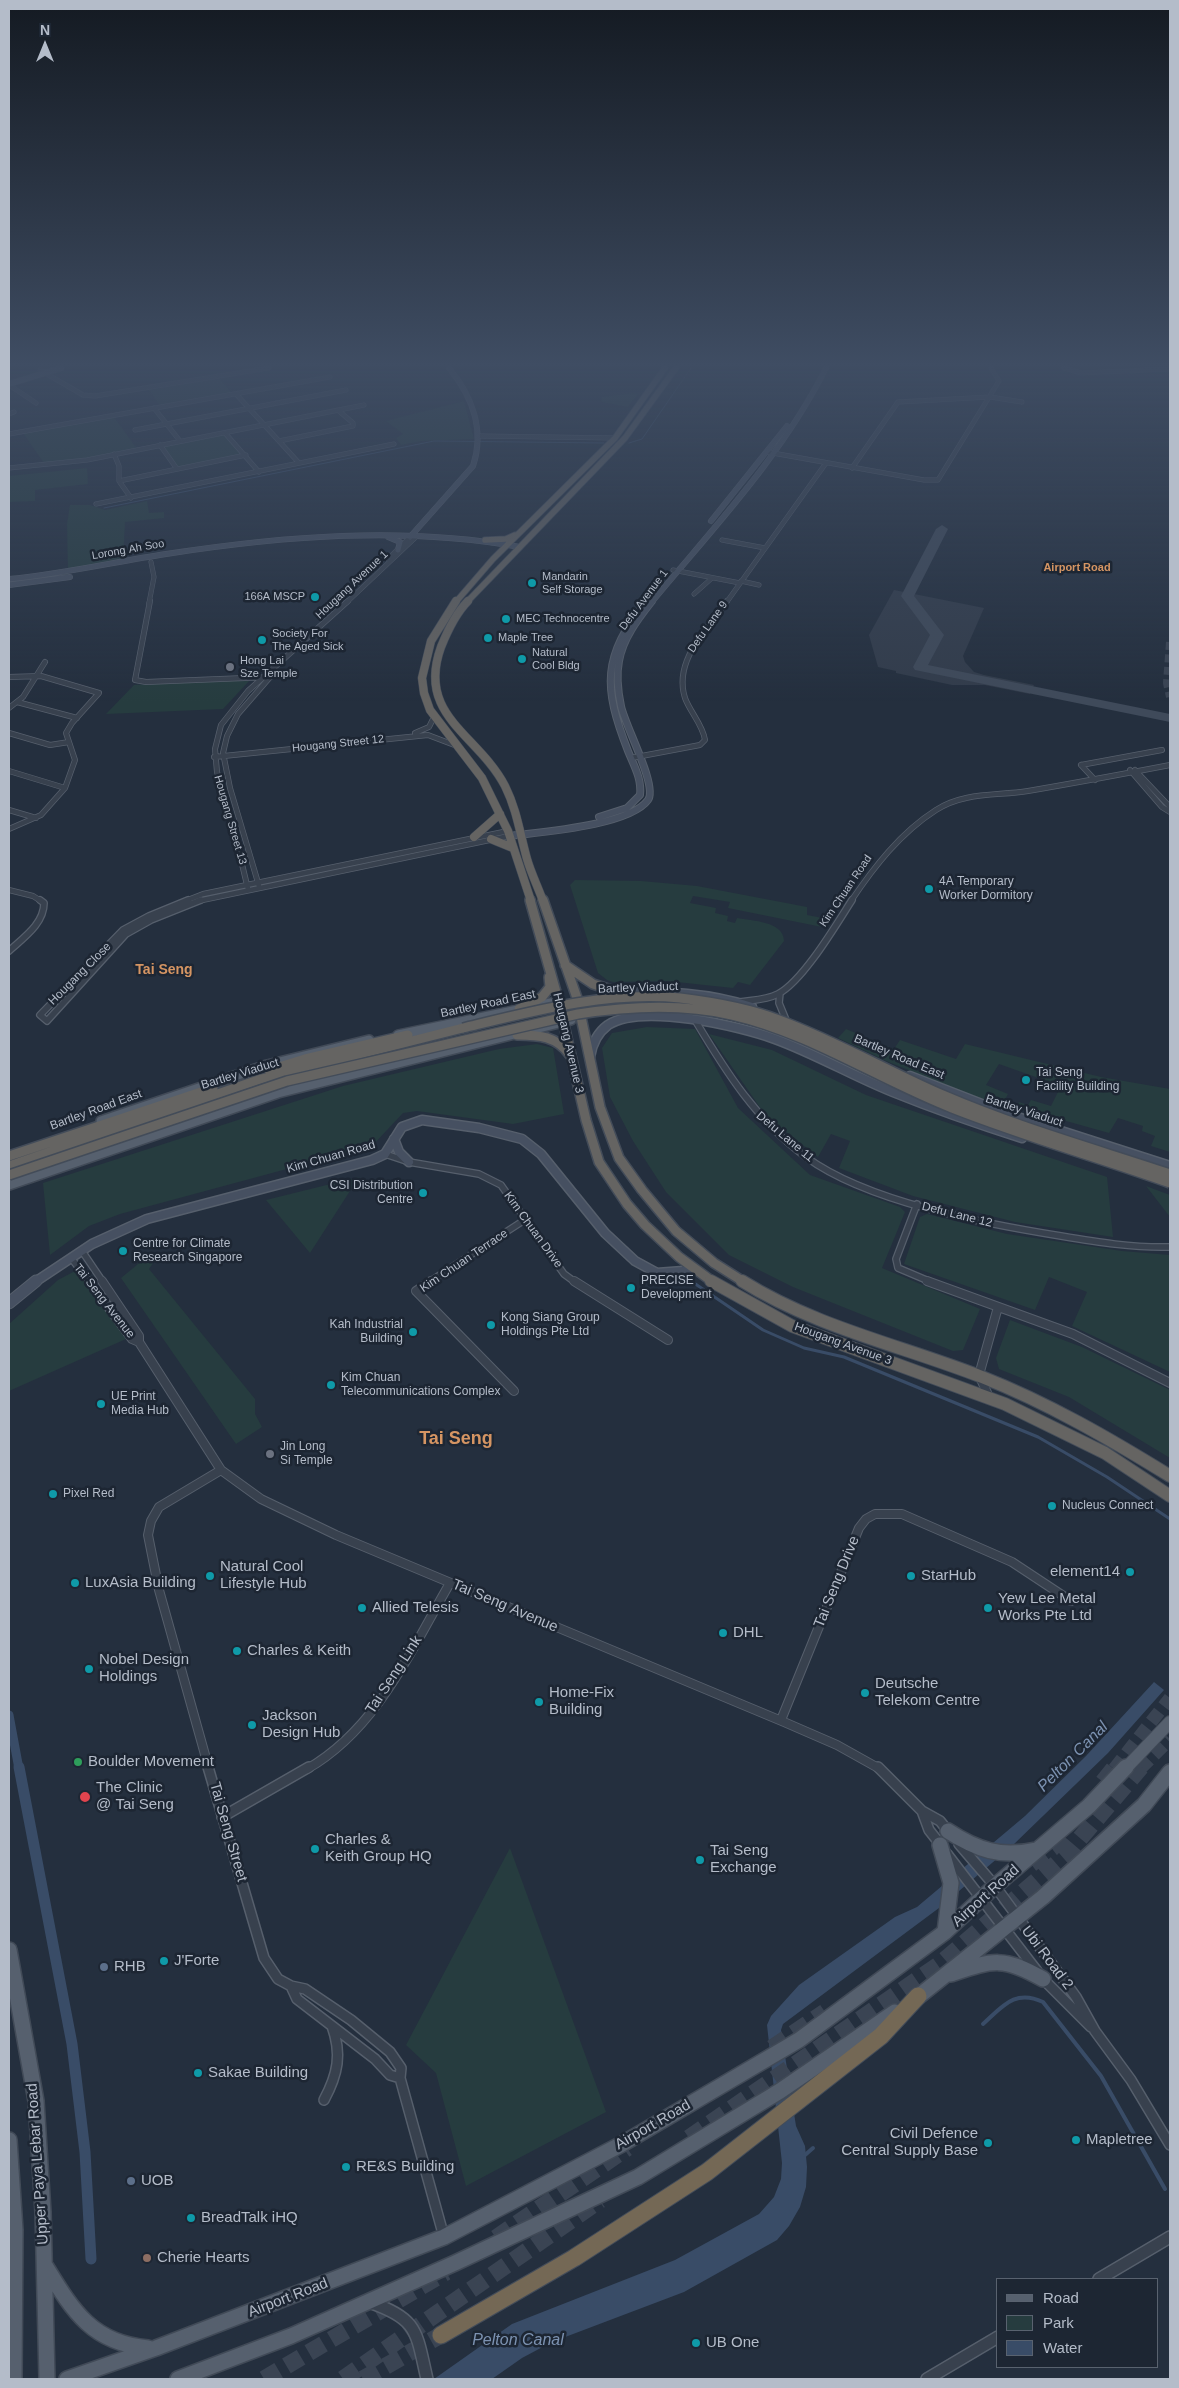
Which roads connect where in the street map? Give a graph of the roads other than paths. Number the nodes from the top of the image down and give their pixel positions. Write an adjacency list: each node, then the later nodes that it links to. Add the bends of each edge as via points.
1 (127, 479): 12 (street)
2 (222, 479): 13 (street)
3 (462, 479): 17 (main road, Hougang Avenue 1)
4 (466, 479): 15 (main road, Hougang Avenue 1)
5 (574, 479): 16 (highway, Hougang Avenue 3)
6 (585, 479): 24 (highway, Hougang Avenue 3)
7 (746, 479): 29 (main road, Defu Avenue 1)
8 (753, 479): 29 (main road, Defu Avenue 1)
9 (814, 479): 23 (street, Defu Lane 9)
10 (921, 479): 11 (street)
11 (938, 479)
12 (119, 481): 13 (street)
13 (131, 498): 14 (street)
14 (96, 504)
15 (429, 527): 17 (main road, Hougang Avenue 1); 18 (main road)
16 (519, 534): 21 (highway); 22 (highway, Hougang Avenue 3)
17 (415, 535): 18 (main road, Lorong Ah Soo); 19 (main road, Lorong Ah Soo); 21 (main road, Lorong Ah Soo); 25 (street, Hougang Avenue 1); 26 (main road, Lorong Ah Soo, via 347,534); 36 (street, Hougang Avenue 1)
18 (443, 535): 21 (main road, Lorong Ah Soo)
19 (388, 537): 25 (main road, via 400,542); 26 (main road, Lorong Ah Soo)
20 (722, 540): 23 (street)
21 (484, 543): 22 (main road, Lorong Ah Soo); 27 (highway, via 492,551)
22 (506, 547): 24 (main road, Lorong Ah Soo); 27 (highway, Hougang Avenue 3)
23 (765, 548): 32 (street, Defu Lane 9)
24 (518, 549): 73 (highway, Hougang Avenue 3, via 479,588 456,618 441,648 433,677 445,712 480,750 506,786)
25 (398, 550): 36 (street, Hougang Avenue 1)
26 (203, 552): 28 (main road, Lorong Ah Soo); 31 (main road, Lorong Ah Soo)
27 (493, 559): 47 (highway, Hougang Avenue 3, via 453,606 431,641 422,678 426,701)
28 (151, 562): 33 (main road, Lorong Ah Soo); 41 (street, via 154,577 134,680)
29 (676, 569): 30 (street); 32 (street); 55 (main road, Defu Avenue 1, via 634,628 619,660 620,702); 56 (main road, Defu Avenue 1, via 633,618 614,651 610,673 613,711)
30 (712, 578): 32 (street); 35 (street)
31 (9, 579)
32 (741, 582): 34 (street); 55 (street, Defu Lane 9, via 683,665 681,685 684,698 705,740 700,745)
33 (9, 585)
34 (759, 585)
35 (694, 594)
36 (306, 638): 38 (street, Hougang Avenue 1)
37 (45, 662): 40 (street)
38 (280, 664): 41 (street, Hougang Avenue 1); 42 (street, Hougang Avenue 1)
39 (9, 676): 40 (street)
40 (37, 676): 45 (street); 48 (street, via 99,692)
41 (264, 677): 42 (street); 43 (street, Hougang Street 13)
42 (270, 677): 44 (street)
43 (246, 696): 44 (street); 54 (street, Hougang Street 13, via 221,726)
44 (252, 697): 53 (street, via 233,723)
45 (17, 702): 46 (street); 48 (street)
46 (9, 708)
47 (435, 715): 51 (highway, Hougang Avenue 3); 53 (street, Hougang Street 12, via 429,727 416,733)
48 (77, 718): 50 (street, via 66,733)
49 (9, 733): 50 (street, via 50,745)
50 (69, 742): 66 (street, via 75,760)
51 (460, 748): 53 (street, Hougang Street 12, via 428,735); 70 (highway, Hougang Avenue 3, via 482,778)
52 (1162, 750): 63 (street, via 1081,765)
53 (223, 754): 54 (street, Hougang Street 12); 78 (street, Hougang Street 13)
54 (215, 755): 79 (street, Hougang Street 13, via 219,789 231,818)
55 (640, 756): 56 (street, Defu Lane 9); 73 (main road, Defu Avenue 1, via 651,789 647,802 634,812 614,820)
56 (631, 758): 73 (main road, Defu Avenue 1, via 641,789 637,800 627,808 596,818)
57 (1170, 761): 61 (street, Kim Chuan Road)
58 (1170, 765): 59 (street, Kim Chuan Road)
59 (1154, 769): 61 (street, Kim Chuan Road); 65 (street)
60 (9, 771): 66 (street)
61 (1133, 771): 62 (street, Kim Chuan Road); 63 (street, Kim Chuan Road); 64 (street); 65 (street)
62 (1115, 776): 63 (street, Kim Chuan Road); 64 (street)
63 (1093, 778): 85 (street, Kim Chuan Road, via 1026,791 976,795 936,810 877,863 816,956)
64 (1140, 782): 69 (street)
65 (1146, 782): 67 (street)
66 (65, 788): 71 (street)
67 (1170, 807)
68 (9, 810): 71 (street)
69 (1170, 812)
70 (500, 814): 74 (highway, Hougang Avenue 3); 75 (highway)
71 (36, 818): 72 (street)
72 (9, 829)
73 (521, 832): 74 (main road, Defu Avenue 1); 82 (highway, Hougang Avenue 3, via 527,859)
74 (508, 834): 75 (street, Hougang Close); 76 (street, Hougang Close); 77 (highway, Hougang Avenue 3)
75 (474, 837): 78 (street, Hougang Close)
76 (491, 839): 77 (highway); 78 (street, Hougang Close)
77 (513, 848): 83 (highway, Hougang Avenue 3)
78 (259, 885): 79 (street, Hougang Close)
79 (248, 887): 79 (street, Hougang Close, via 206,898 151,920 126,934 46,1021 40,1015 124,930 203,894)
80 (9, 890): 81 (street, via 33,896 44,903 45,908 33,928)
81 (9, 951)
82 (565, 965): 84 (highway, via 593,984); 86 (highway, Hougang Avenue 3)
83 (549, 966): 87 (highway, Hougang Avenue 3); 89 (highway, via 550,987 542,996)
84 (620, 993): 86 (main road, Bartley Road East); 88 (main road, Bartley Road East, via 675,992)
85 (780, 993): 88 (street); 93 (street, via 779,1004)
86 (576, 999): 87 (main road, Bartley Road East); 91 (highway, Hougang Avenue 3)
87 (559, 1002): 89 (main road, Bartley Road East); 94 (highway, Hougang Avenue 3)
88 (738, 1003): 90 (main road, Bartley Road East)
89 (519, 1009): 104 (main road, Bartley Road East, via 351,1043 267,1065)
90 (769, 1013): 93 (main road, Bartley Road East); 96 (main road, via 762,1028)
91 (582, 1018): 94 (main road); 98 (highway, Hougang Avenue 3)
92 (695, 1020): 96 (main road); 98 (main road, via 641,1018 612,1024 592,1043); 115 (street, Defu Lane 11, via 724,1071 747,1103 764,1122 806,1157 840,1179)
93 (786, 1020): 100 (main road, Bartley Road East)
94 (565, 1022): 97 (main road); 99 (highway, Hougang Avenue 3)
95 (463, 1028): 104 (highway, via 390,1038 305,1059 134,1113 58,1142); 107 (highway, Bartley Viaduct, via 261,1079); 109 (highway, Bartley Viaduct, bridge, via 548,1008 612,998 678,998 725,1005 779,1020 953,1100)
96 (755, 1033): 101 (main road)
97 (517, 1035): 99 (highway, via 555,1039 566,1047); 113 (main road, via 278,1094)
98 (590, 1059): 127 (highway, Hougang Avenue 3, via 595,1092 620,1159 661,1215 692,1246 762,1294)
99 (574, 1061): 119 (highway, Hougang Avenue 3, via 586,1120 599,1162 644,1226)
100 (928, 1083): 101 (main road, via 933,1089 933,1096); 105 (main road, Bartley Road East, via 1005,1113)
101 (914, 1100): 110 (main road, via 980,1126)
102 (394, 1139): 103 (main road, Kim Chuan Road); 106 (main road, via 399,1152); 122 (main road, Kim Chuan Road, via 402,1127 422,1120 479,1128 522,1139 542,1154 606,1233 635,1261 657,1273)
103 (385, 1154): 106 (street, Kim Chuan Drive); 118 (main road, Kim Chuan Road, via 128,1225)
104 (9, 1155)
105 (1145, 1158): 108 (main road, Bartley Road East); 110 (main road, via 1132,1163)
106 (409, 1162): 116 (street, Kim Chuan Drive, via 490,1178 501,1186)
107 (9, 1166)
108 (1170, 1166)
109 (1170, 1174)
110 (1135, 1175): 114 (main road)
111 (9, 1176): 112 (highway, Bartley Viaduct, bridge, via 234,1097 312,1074 578,1014 614,1008 654,1007 717,1012 769,1026 959,1111)
112 (1170, 1183)
113 (9, 1185)
114 (1170, 1188)
115 (917, 1204): 117 (street, Defu Lane 12, via 1002,1227 1104,1243); 124 (street, Defu Lane 12, via 896,1259 898,1268)
116 (526, 1219): 125 (street, Kim Chuan Drive, via 564,1274); 131 (street, Kim Chuan Terrace, via 416,1291)
117 (1170, 1247)
118 (82, 1251): 120 (main road, Kim Chuan Road); 126 (street, Tai Seng Avenue, via 139,1336)
119 (679, 1257): 121 (highway, Hougang Avenue 3); 122 (main road)
120 (71, 1258): 123 (main road, Kim Chuan Road); 126 (street, Tai Seng Avenue, via 132,1339)
121 (696, 1270): 122 (main road, Kim Chuan Road); 130 (highway, Hougang Avenue 3, via 716,1285 792,1326)
122 (673, 1272)
123 (9, 1303)
124 (998, 1307): 128 (street); 129 (street, Defu Lane 12, via 1072,1334)
125 (668, 1340)
126 (138, 1342): 133 (street, Tai Seng Avenue)
127 (952, 1366): 128 (highway, Hougang Avenue 3); 130 (highway, via 958,1376)
128 (979, 1376): 132 (street); 134 (highway, Hougang Avenue 3, via 1082,1425)
129 (1170, 1383)
130 (956, 1384): 132 (highway, Hougang Avenue 3)
131 (514, 1391)
132 (989, 1397): 135 (highway, Hougang Avenue 3, via 1105,1453)
133 (221, 1470): 136 (street, Tai Seng Avenue, via 235,1484 258,1498); 144 (street, Tai Seng Street, via 159,1507 148,1535 181,1674)
134 (1170, 1476)
135 (1170, 1496)
136 (450, 1583): 139 (street, Tai Seng Avenue); 144 (street, Tai Seng Link, via 382,1698 350,1736 317,1763)
137 (1071, 1602): 139 (street, Tai Seng Drive, via 1031,1573 996,1554 902,1514 875,1514 859,1528)
138 (1170, 1715): 141 (main road, Airport Road)
139 (781, 1720): 143 (street, Tai Seng Avenue, via 878,1767)
140 (1170, 1722): 141 (main road, Airport Road)
141 (1158, 1736): 147 (main road, Airport Road, via 1089,1806)
142 (1170, 1772): 150 (main road, via 1144,1805)
143 (922, 1811): 145 (street, Tai Seng Avenue, via 940,1821); 146 (street, Tai Seng Avenue, via 929,1830)
144 (222, 1817): 156 (street, Tai Seng Street, via 264,1958 273,1974)
145 (948, 1831): 147 (main road, via 970,1845 996,1855); 148 (street, Tai Seng Avenue)
146 (940, 1845): 149 (street, Tai Seng Avenue); 152 (main road, via 950,1883)
147 (1039, 1849): 148 (main road, Airport Road)
148 (995, 1886): 149 (main road, Airport Road); 150 (street, Ubi Road 2)
149 (982, 1898): 151 (street, Ubi Road 2); 152 (main road, Airport Road)
150 (1018, 1918): 151 (main road); 159 (street, Ubi Road 2, via 1076,1997)
151 (1005, 1928): 154 (main road); 155 (street, Ubi Road 2)
152 (945, 1932): 164 (main road, Airport Road, via 799,2040 622,2144)
153 (9, 1950): 166 (main road, Upper Paya Lebar Road, via 36,2101)
154 (943, 1977): 155 (main road, via 990,1961 1004,1960); 157 (main road)
155 (1043, 1979): 159 (street, Ubi Road 2)
156 (291, 1986): 158 (street, Tai Seng Street, via 296,1999); 160 (street, Tai Seng Street, via 305,1989 390,2052 402,2068)
157 (918, 1996): 168 (main road, via 780,2091 638,2177); 170 (highway, via 881,2036 707,2172 574,2258)
158 (332, 2025): 160 (street, Tai Seng Street, via 390,2075); 161 (street, via 340,2062)
159 (1095, 2031): 163 (street, Ubi Road 2, via 1131,2080)
160 (400, 2078): 164 (street, Tai Seng Street)
161 (324, 2100)
162 (9, 2140): 169 (main road, Upper Paya Lebar Road, via 12,2171)
163 (1170, 2145)
164 (444, 2237): 172 (main road, Airport Road)
165 (1170, 2237): 167 (street)
166 (45, 2265): 172 (main road, via 74,2309 97,2333 115,2344); 175 (main road, Upper Paya Lebar Road)
167 (1101, 2278)
168 (368, 2302): 173 (street, via 404,2317 410,2324); 177 (main road, via 291,2336)
169 (11, 2317): 174 (main road, Upper Paya Lebar Road)
170 (441, 2335)
171 (996, 2338): 178 (street)
172 (156, 2348): 176 (main road, Airport Road)
173 (427, 2376)
174 (14, 2379)
175 (47, 2379)
176 (67, 2379)
177 (178, 2379)
178 (927, 2379)

